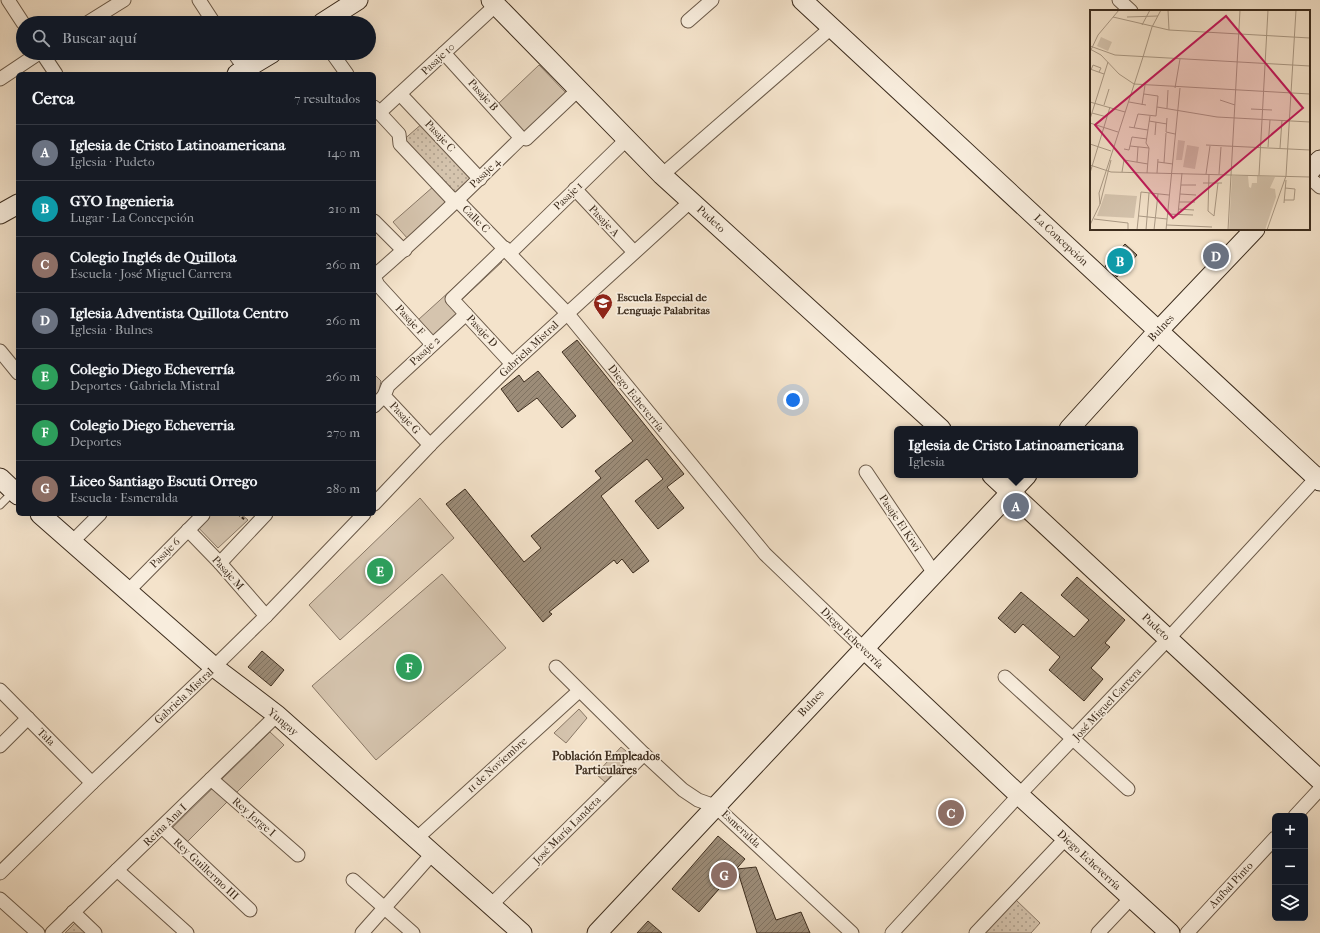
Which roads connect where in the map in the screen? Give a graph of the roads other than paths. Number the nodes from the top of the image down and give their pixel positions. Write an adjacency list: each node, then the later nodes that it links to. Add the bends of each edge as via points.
1 (8, 0): 11 (street)
2 (124, 0): 9 (street)
3 (199, 0): 13 (street)
4 (358, 0): 14 (street)
5 (712, 0): 15 (street)
6 (802, 0): 16 (street, La Concepción)
7 (1119, 0): 10 (street)
8 (493, 3): 17 (street, Pasaje 10); 27 (street, Pudeto)
9 (107, 4): 12 (street)
10 (1130, 10)
11 (18, 16)
12 (94, 16)
13 (209, 16)
14 (333, 16)
15 (688, 21)
16 (832, 27): 34 (street); 51 (street, La Concepción)
17 (444, 53): 28 (street, Pasaje 10); 30 (street, Pasaje B)
18 (30, 60): 26 (street)
19 (46, 60): 23 (street)
20 (237, 60): 24 (street)
21 (261, 60): 24 (street)
22 (337, 60): 25 (street)
23 (55, 72)
24 (241, 72)
25 (346, 72)
26 (0, 79)
27 (579, 89): 30 (street, Pasaje 4, via 526,139); 31 (street, Pudeto)
28 (400, 94): 29 (street, Pasaje 10); 36 (street, Pasaje C)
29 (377, 110): 39 (street, Calle C, via 399,134 400,144 451,198)
30 (521, 138): 36 (street, Pasaje 4)
31 (627, 139): 34 (street, Pudeto); 38 (street, Pasaje 1)
32 (1320, 160): 33 (street)
33 (1310, 171)
34 (662, 175): 40 (street, Pudeto)
35 (1310, 178): 37 (street)
36 (480, 179): 39 (street, Pasaje 4)
37 (1320, 187)
38 (575, 189): 44 (street, Pasaje 1); 45 (street, Pasaje A)
39 (457, 200): 43 (street, Pasaje 4); 44 (street, Calle C)
40 (691, 201): 45 (street, Gabriela Mistral); 58 (street, Pudeto)
41 (376, 223): 43 (street)
42 (1254, 230): 51 (street, Bulnes)
43 (405, 250): 46 (street, Pasaje 4)
44 (508, 250): 48 (street, Pasaje 1); 49 (street, Calle C)
45 (634, 252): 49 (street, Gabriela Mistral)
46 (376, 281)
47 (376, 283): 52 (street, Pasaje F)
48 (452, 299): 50 (street, Pasaje D)
49 (567, 313): 54 (street, Gabriela Mistral); 82 (street, Diego Echeverría, via 765,554)
50 (466, 314): 52 (street, Pasaje 2); 54 (street, Pasaje D)
51 (1158, 331): 59 (street, Bulnes); 62 (street, La Concepción)
52 (432, 344): 56 (street, Pasaje 2)
53 (0, 351): 55 (street)
54 (512, 364): 60 (street, Gabriela Mistral)
55 (16, 371)
56 (385, 393): 57 (street, Pasaje 2); 60 (street, Pasaje G)
57 (376, 404)
58 (938, 426)
59 (1072, 426)
60 (430, 445): 68 (street, Gabriela Mistral)
61 (866, 472): 78 (street, Pasaje El Kiwi)
62 (1319, 477): 81 (street, José Miguel Carrera)
63 (0, 478): 67 (street)
64 (995, 478): 66 (street, Pudeto)
65 (1024, 478): 66 (street, Bulnes)
66 (1011, 492): 78 (street, Bulnes); 81 (street, Pudeto)
67 (16, 493): 69 (lane)
68 (376, 502)
69 (0, 505)
70 (42, 516): 76 (street, Yungay)
71 (98, 516): 76 (street)
72 (202, 516): 75 (street, Pasaje 6)
73 (264, 516): 77 (street)
74 (362, 516): 80 (street, Gabriela Mistral)
75 (188, 530): 77 (street, Pasaje M); 79 (street, Pasaje 6)
76 (72, 542): 79 (street, Yungay)
77 (220, 563): 80 (street, Pasaje M)
78 (934, 573): 82 (street, Bulnes)
79 (128, 591): 83 (street, Yungay)
80 (266, 616): 83 (street, Gabriela Mistral)
81 (1168, 639): 90 (street, José Miguel Carrera); 94 (street, Pudeto)
82 (863, 648): 98 (street, Diego Echeverría); 99 (street, Bulnes)
83 (214, 667): 88 (street, Yungay); 95 (street, Gabriela Mistral)
84 (556, 667): 87 (street, Esmeralda)
85 (1005, 677): 90 (street)
86 (0, 690): 89 (street, Tala)
87 (579, 691): 92 (street, Esmeralda); 103 (street, 11 de Noviembre)
88 (277, 715): 93 (street, Reina Ana I); 103 (street, Yungay)
89 (28, 718): 91 (street); 95 (street, Tala)
90 (1074, 738): 96 (street); 98 (street, José Miguel Carrera)
91 (0, 746)
92 (644, 754): 99 (street, Esmeralda, via 683,790 698,800); 112 (street, José María Landeta)
93 (211, 779): 101 (street, Reina Ana I); 106 (street, Rey Jorge I)
94 (1320, 780)
95 (92, 783): 108 (street, Gabriela Mistral)
96 (1128, 789)
97 (1320, 789): 100 (street)
98 (1019, 795): 102 (street, Diego Echeverría); 125 (street, José Miguel Carrera)
99 (715, 806): 123 (street, Bulnes); 124 (street, Esmeralda)
100 (1298, 813)
101 (162, 828): 107 (street, Reina Ana I); 114 (street, Rey Guillermo III)
102 (1066, 838): 110 (street, Diego Echeverría); 126 (street)
103 (416, 839): 105 (street, Yungay)
104 (1272, 841): 129 (street, Aníbal Pinto)
105 (432, 854): 112 (street, Yungay); 113 (street)
106 (298, 855)
107 (117, 870): 115 (street, Reina Ana I); 119 (street)
108 (0, 873)
109 (353, 880): 113 (street)
110 (1131, 898): 127 (street); 128 (street, Diego Echeverría)
111 (0, 899): 116 (street)
112 (491, 905): 122 (street, Yungay)
113 (385, 908): 120 (street); 121 (street)
114 (250, 910)
115 (73, 912): 117 (street, Reina Ana I); 118 (street)
116 (38, 933)
117 (52, 933)
118 (95, 933)
119 (187, 933)
120 (362, 933)
121 (413, 933)
122 (522, 933)
123 (597, 933)
124 (852, 933)
125 (892, 933)
126 (976, 933)
127 (1098, 933)
128 (1170, 933)
129 (1186, 933)

